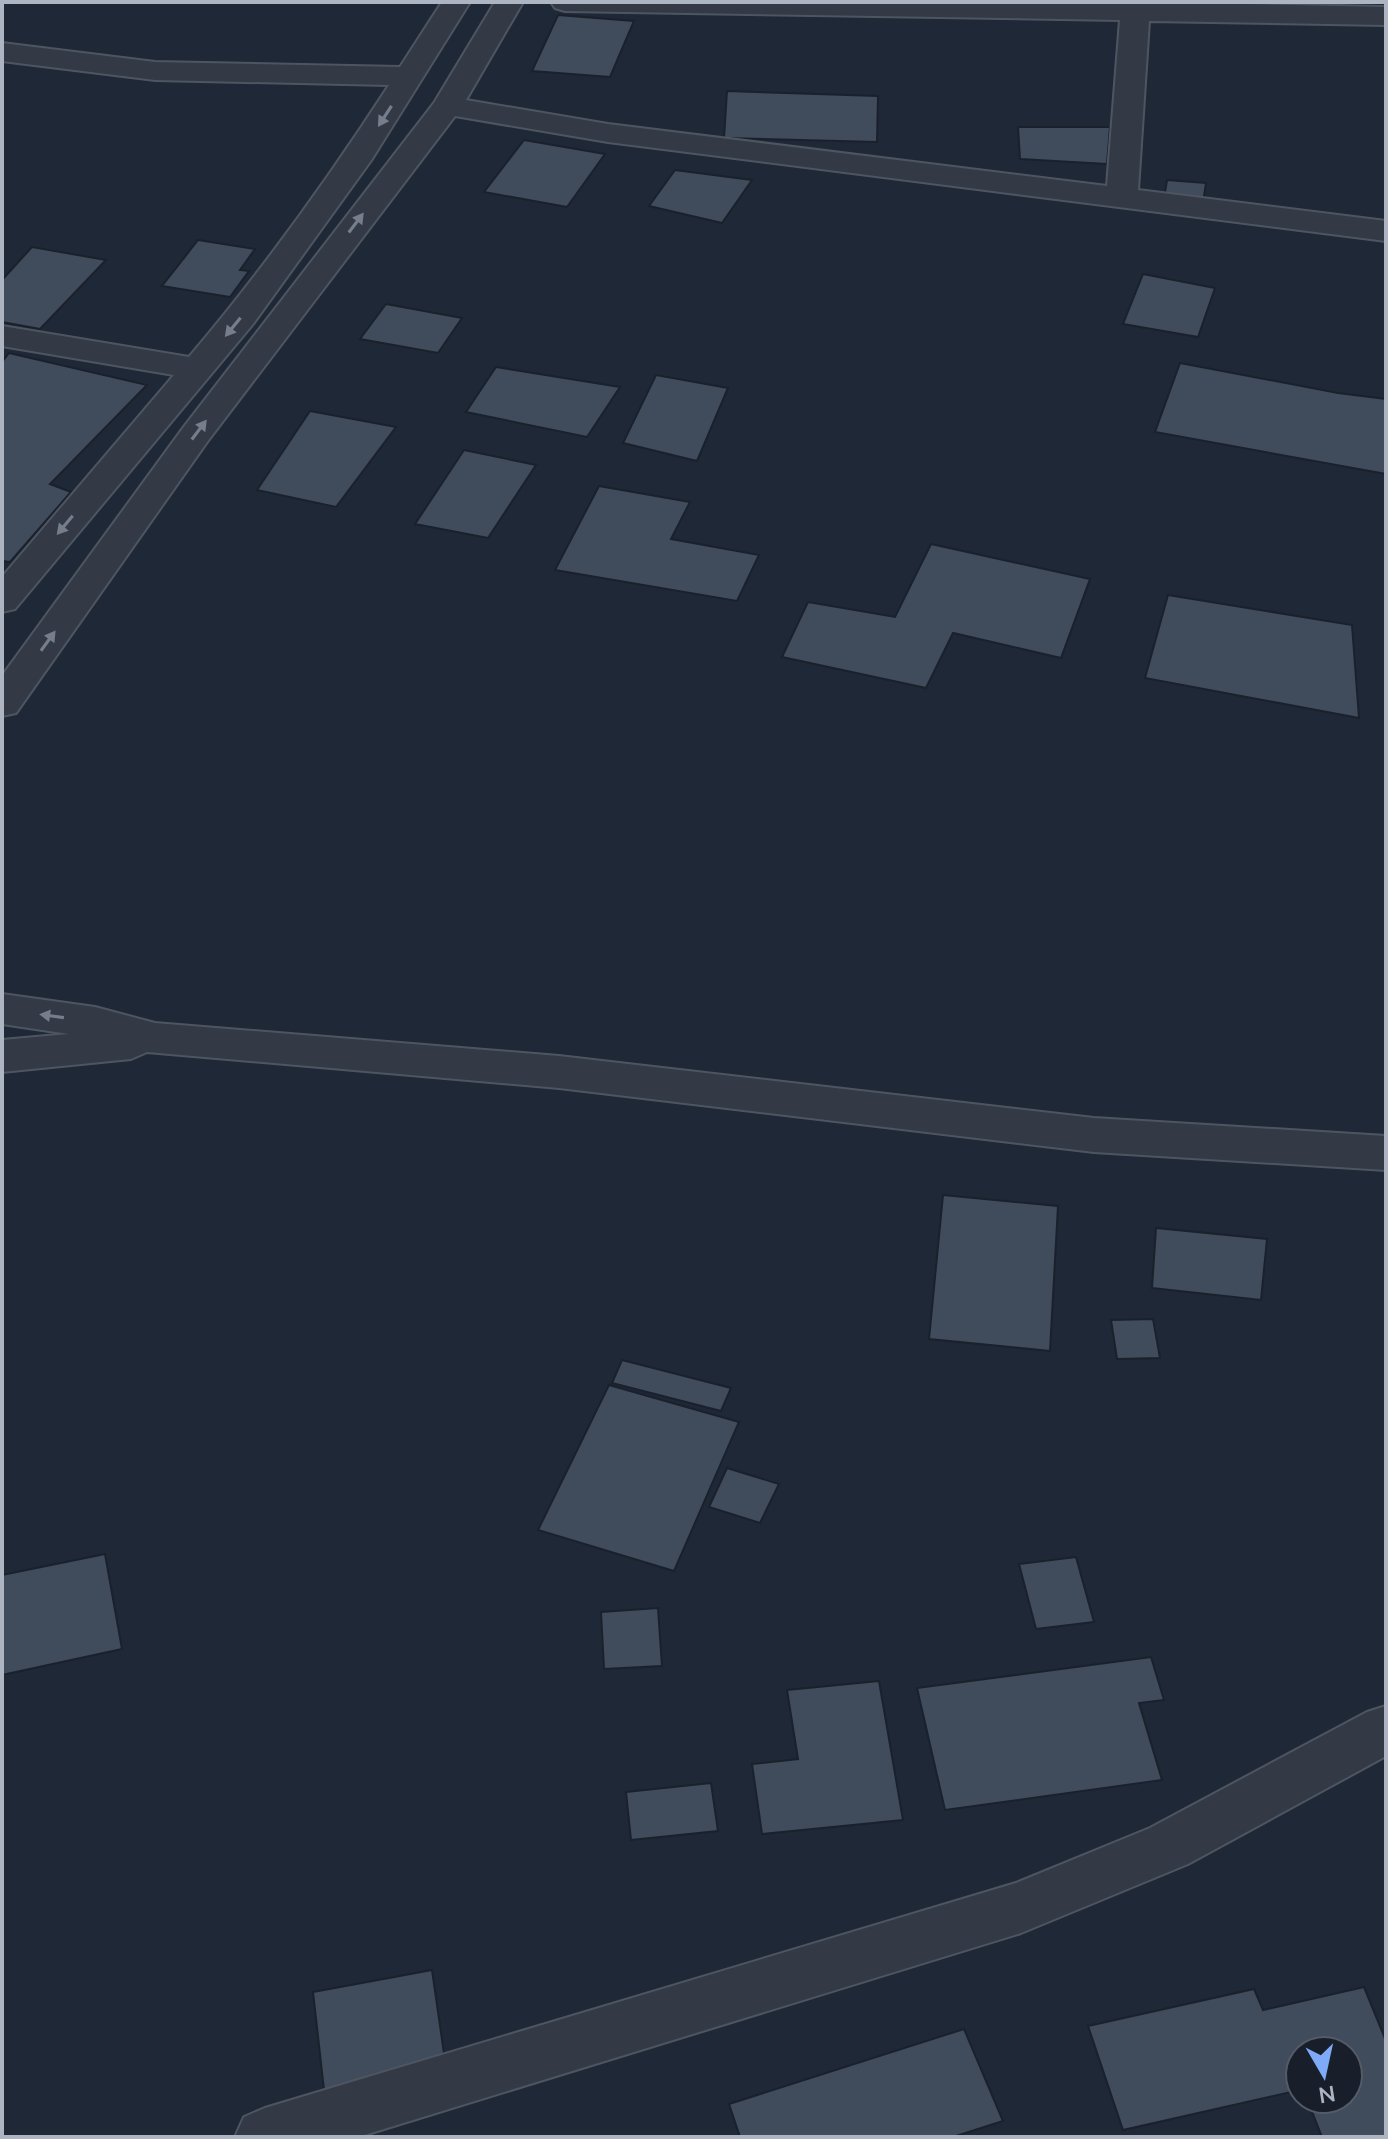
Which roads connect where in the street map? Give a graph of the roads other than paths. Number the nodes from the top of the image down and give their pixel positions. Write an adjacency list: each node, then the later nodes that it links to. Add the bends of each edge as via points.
1 (456, 2): 9 (street)
2 (509, 2): 10 (street)
3 (565, 2): 4 (street)
4 (925, 4): 5 (street)
5 (1136, 6): 6 (street); 11 (street)
6 (1352, 9): 7 (street)
7 (1386, 16)
8 (2, 52): 9 (street, via 155,71)
9 (410, 76): 14 (street, one-way to 14, via 357,159)
10 (447, 106): 11 (street, via 608,133); 16 (street, one-way to 10, via 195,435)
11 (1122, 197): 12 (street)
12 (1386, 231)
13 (2, 336): 14 (street)
14 (199, 369): 15 (street, one-way to 15)
15 (7, 589)
16 (2, 704)
17 (2, 1009): 18 (street, one-way to 17, via 95,1022)
18 (155, 1039): 19 (street); 20 (street, via 559,1072 1094,1135)
19 (2, 1056)
20 (1386, 1153)
21 (1386, 1729): 22 (street, via 1169,1846 1021,1907)
22 (265, 2137)

